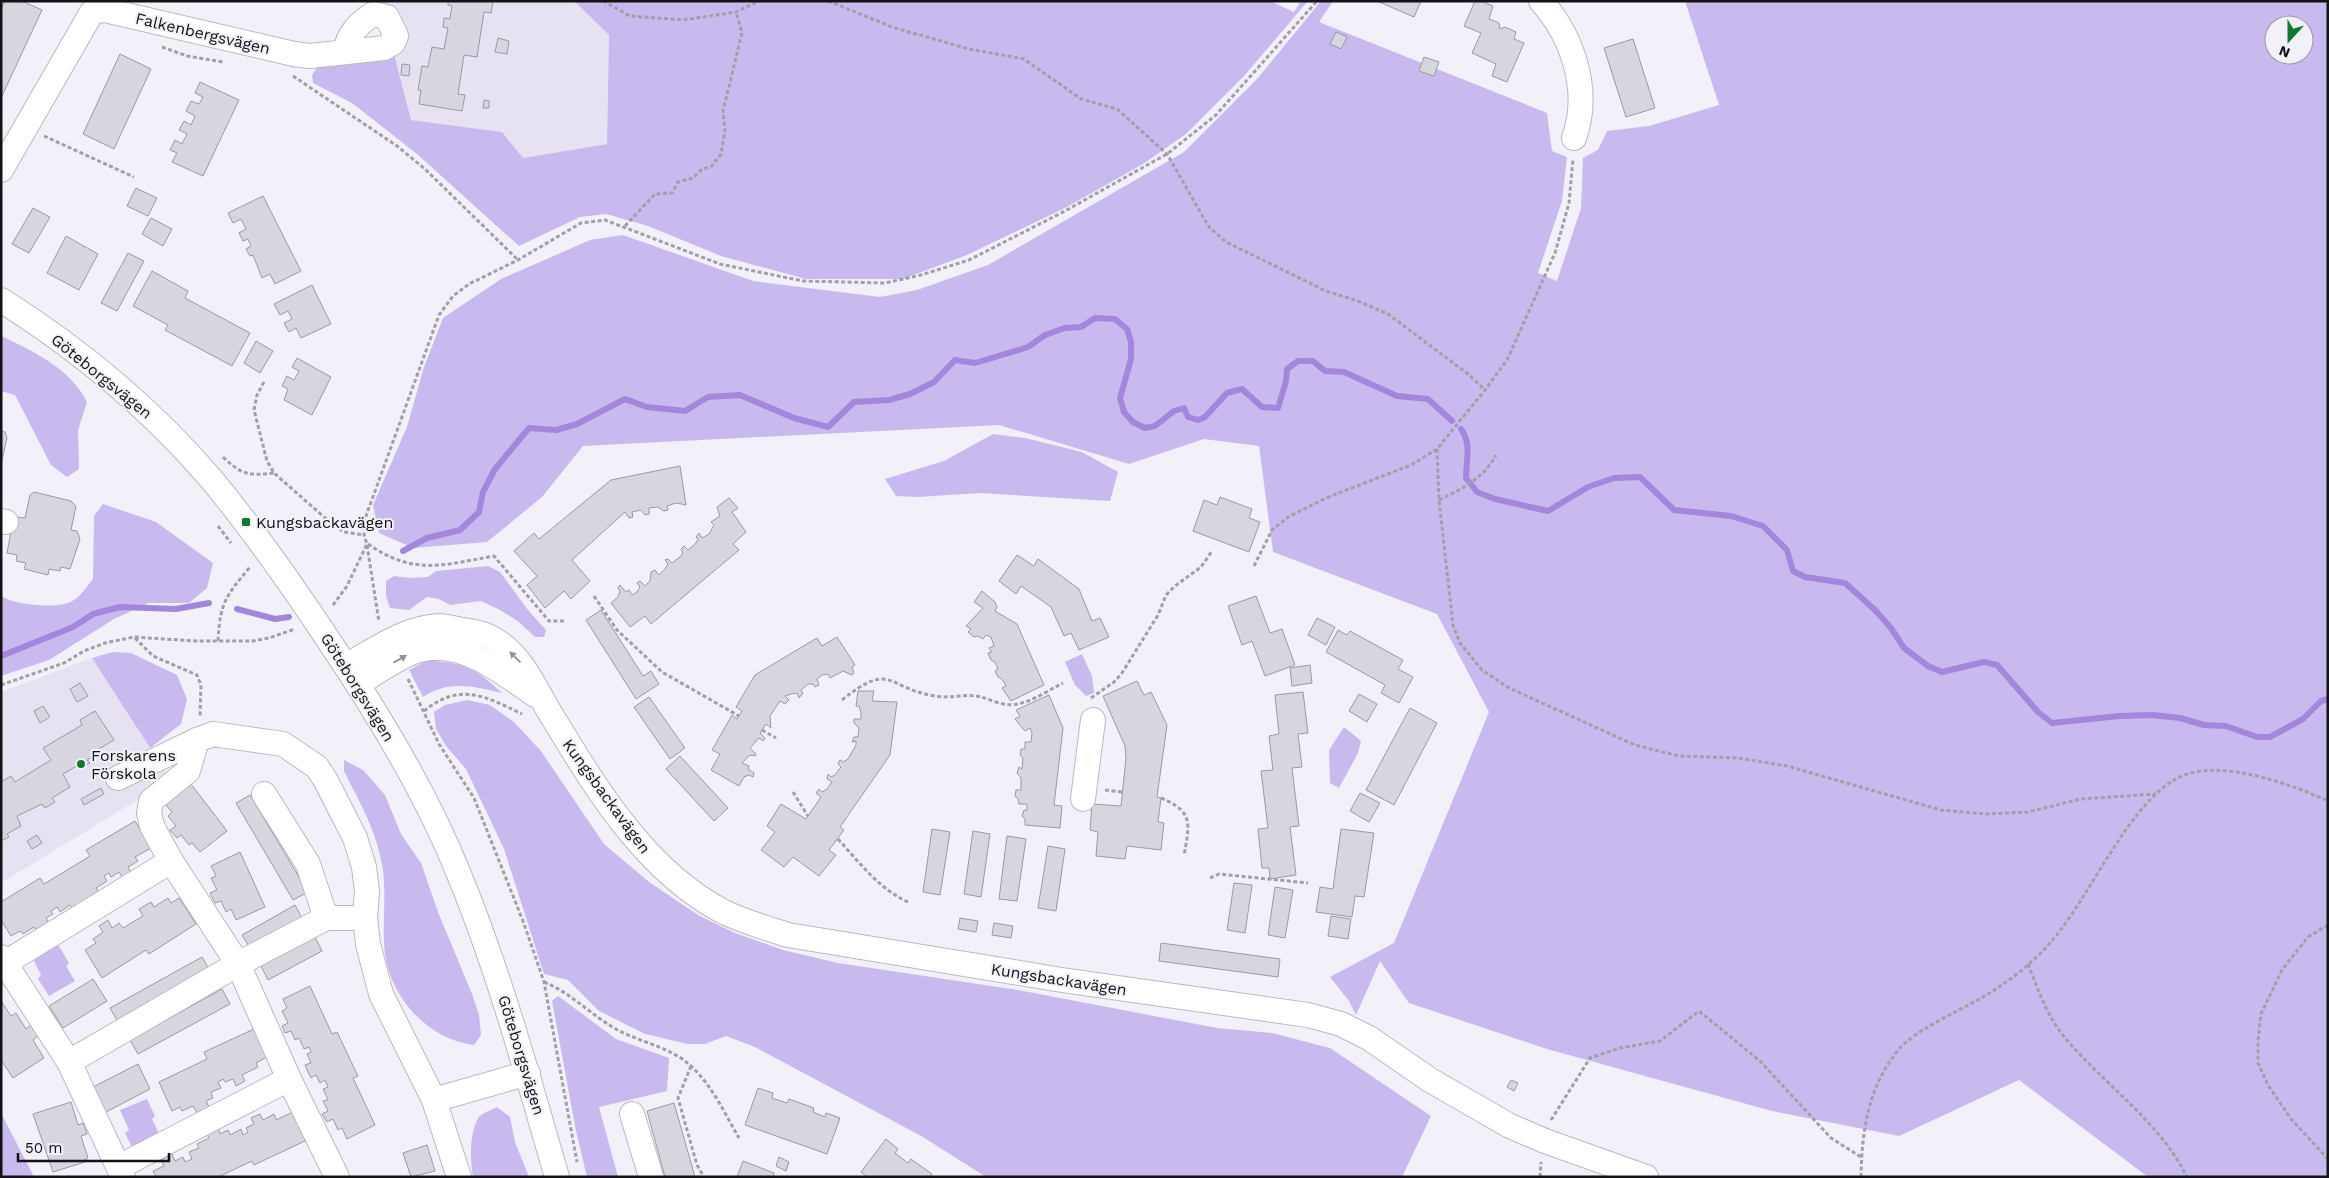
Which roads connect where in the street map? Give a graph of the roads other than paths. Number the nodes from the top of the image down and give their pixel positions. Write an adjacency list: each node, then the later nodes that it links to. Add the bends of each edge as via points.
1 (1541, 1): 3 (street, via 1554,16 1570,46 1578,75 1582,106)
2 (345, 51): 4 (street, Falkenbergsvägen, via 310,56 294,54 105,10 92,12)
3 (1574, 138)
4 (1, 170)
5 (1, 300): 6 (street, Göteborgsvägen, via 96,368 155,419 246,522)
6 (352, 675): 18 (street, Göteborgsvägen, via 378,714 432,813 506,1000); 27 (street, Kungsbackavägen, via 393,652 410,632 439,626 473,631 498,642 521,664 533,707 658,865 702,898 750,923 788,935 1325,1019 1369,1038 1476,1108 1545,1141)
7 (1090, 711): 11 (street)
8 (197, 740): 9 (street); 12 (street, via 188,771 150,801 152,826); 14 (street, via 213,734 283,744 316,767 355,838 364,867 367,891)
9 (118, 778)
10 (264, 794): 13 (street, via 308,864)
11 (1083, 799)
12 (171, 861): 15 (street); 16 (street)
13 (326, 918): 14 (street); 16 (street)
14 (365, 918): 20 (street, via 381,994)
15 (3, 960): 17 (street)
16 (238, 964): 17 (street); 19 (street)
17 (68, 1062): 22 (street)
18 (528, 1073): 20 (street); 23 (street, Göteborgsvägen)
19 (289, 1079): 22 (street); 24 (street)
20 (434, 1100): 25 (street)
21 (632, 1114): 26 (street)
22 (121, 1172)
23 (568, 1172)
24 (337, 1177)
25 (459, 1177)
26 (651, 1177)
27 (1646, 1177)

